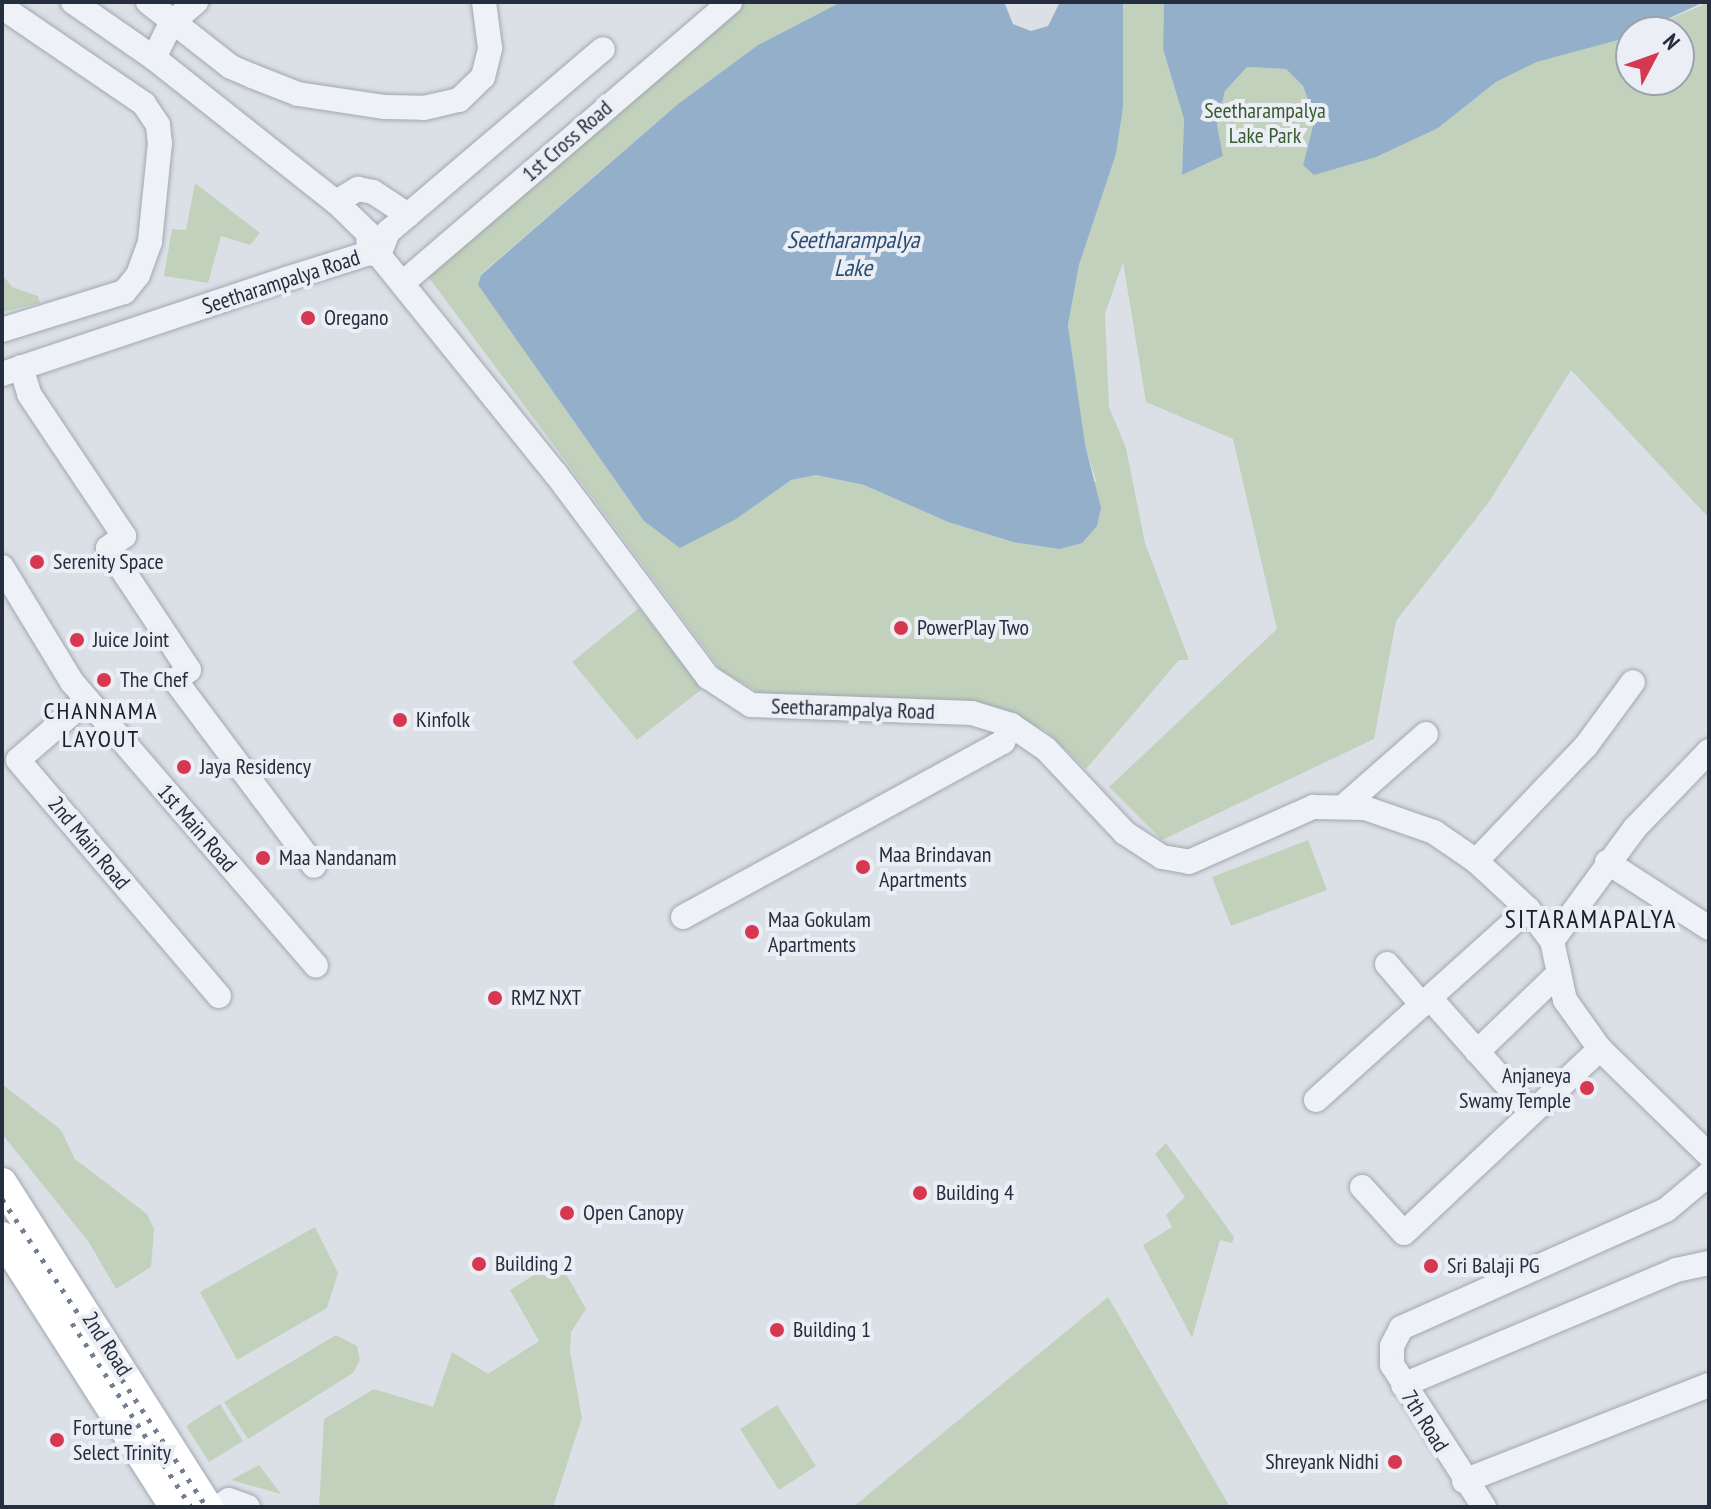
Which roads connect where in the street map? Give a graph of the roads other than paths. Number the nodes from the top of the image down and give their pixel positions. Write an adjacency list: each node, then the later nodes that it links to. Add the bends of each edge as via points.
1 (73, 2): 7 (street)
2 (196, 2): 6 (street)
3 (484, 2): 6 (street, via 490,48 483,77 459,100 442,107 385,107 298,94 231,67)
4 (730, 2): 14 (street, 1st Cross Road)
5 (2, 7): 10 (street)
6 (157, 11): 7 (street); 9 (street)
7 (126, 38): 9 (street); 10 (street)
8 (603, 49): 12 (street)
9 (154, 58): 11 (street)
10 (112, 79): 15 (street, via 144,104 158,125 155,211 138,275 112,300)
11 (336, 202): 12 (street, via 358,189 373,192); 13 (street, via 368,233)
12 (408, 215): 13 (street)
13 (374, 254): 14 (street, Seetharampalya Road); 16 (street, Seetharampalya Road)
14 (405, 281): 20 (street, Seetharampalya Road, via 708,677 751,705 972,713)
15 (2, 330)
16 (12, 371): 26 (street, via 124,536 108,548 189,670 175,680)
17 (2, 567): 19 (street, 1st Main Road)
18 (1633, 682): 24 (street, via 1586,746)
19 (87, 700): 32 (street, 1st Main Road); 34 (street, 2nd Main Road, via 18,760)
20 (1011, 725): 23 (street, Seetharampalya Road, via 1046,749 1125,833 1162,857 1189,862 1313,807); 28 (street, via 1003,742)
21 (1426, 734): 23 (street)
22 (1709, 751): 25 (street)
23 (1344, 806): 24 (street, Seetharampalya Road, via 1434,832)
24 (1476, 861): 27 (street, Seetharampalya Road)
25 (1607, 862): 29 (street); 30 (street)
26 (314, 866)
27 (1528, 909): 30 (street, Seetharampalya Road); 35 (street)
28 (683, 917)
29 (1709, 928)
30 (1552, 941): 33 (street, Seetharampalya Road)
31 (1387, 964): 35 (street)
32 (316, 966)
33 (1559, 973): 36 (street, Seetharampalya Road, via 1565,1000); 37 (street)
34 (219, 996)
35 (1426, 1001): 37 (street); 38 (street)
36 (1600, 1049): 39 (street); 40 (street, Seetharampalya Road)
37 (1477, 1052): 39 (street)
38 (1316, 1100)
39 (1530, 1111): 43 (street, via 1404,1233)
40 (1709, 1155)
41 (1709, 1174): 48 (street, 7th Road, via 1666,1210 1401,1328 1392,1346 1392,1365)
42 (2, 1183): 46 (main road, 2nd Road)
43 (1362, 1187)
44 (2, 1237): 47 (main road, 2nd Road)
45 (1709, 1263): 48 (street, via 1676,1270)
46 (94, 1323): 47 (main road); 52 (main road, 2nd Road)
47 (67, 1339): 51 (main road, 2nd Road)
48 (1403, 1385): 50 (street, 7th Road)
49 (1709, 1385): 50 (street)
50 (1464, 1481): 55 (street, 7th Road)
51 (175, 1507)
52 (208, 1507)
53 (218, 1507): 54 (street, via 229,1500)
54 (248, 1507)
55 (1484, 1507)

